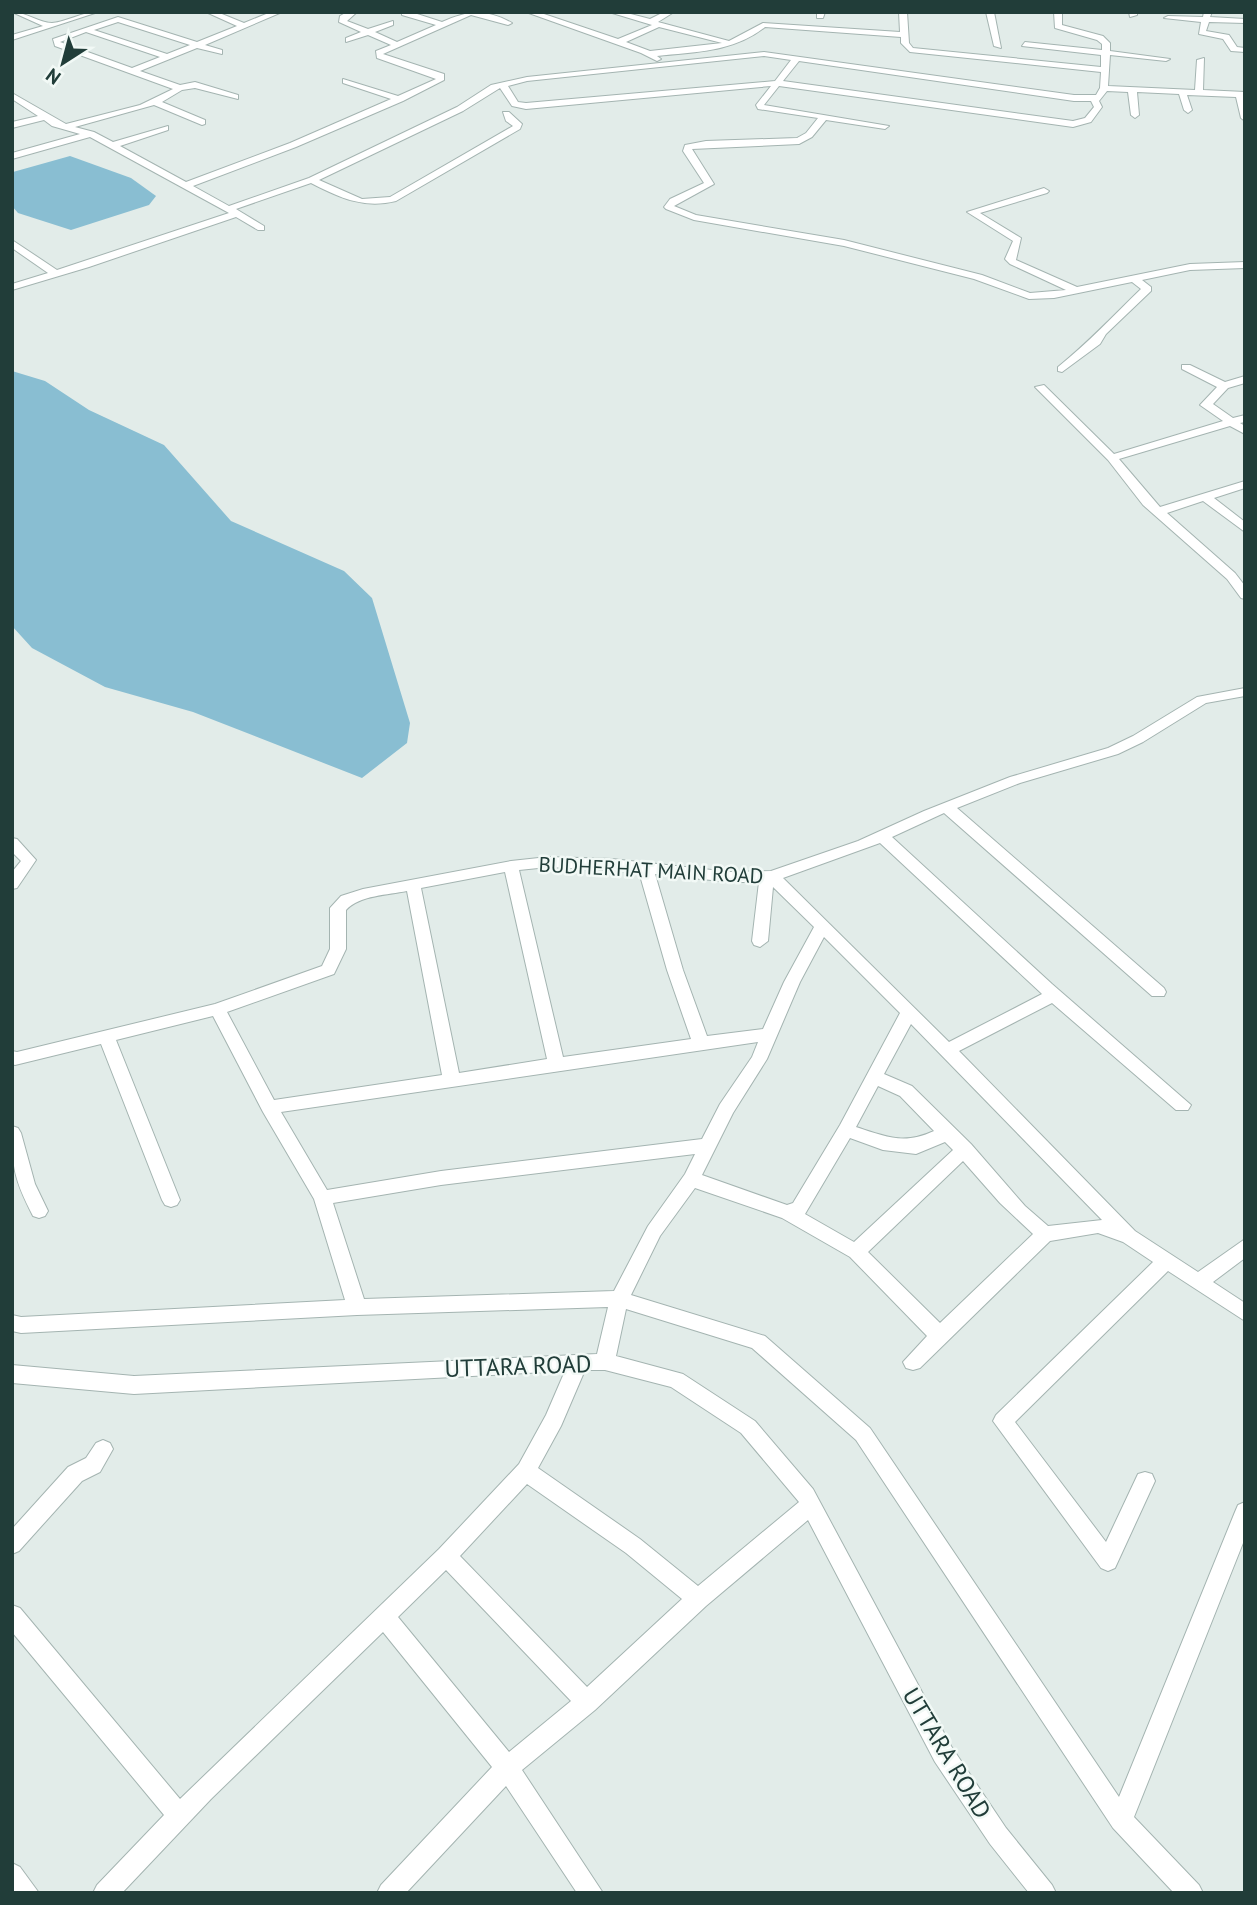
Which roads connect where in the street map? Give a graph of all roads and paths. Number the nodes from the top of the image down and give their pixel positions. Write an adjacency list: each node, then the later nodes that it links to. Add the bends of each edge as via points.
1 (32, 12): 13 (street)
2 (94, 12): 25 (street)
3 (209, 12): 26 (street)
4 (278, 12): 26 (street)
5 (353, 12): 30 (street, via 342,18 343,22)
6 (530, 12): 19 (street)
7 (613, 12): 24 (street)
8 (670, 12): 24 (street)
9 (904, 12): 31 (street)
10 (990, 12): 40 (street)
11 (1058, 12): 45 (street, via 1056,25 1100,38 1106,43)
12 (405, 13): 23 (street)
13 (18, 14): 17 (street); 25 (street)
14 (766, 15): 27 (street)
15 (570, 16): 19 (street)
16 (1206, 16): 18 (street); 20 (street); 42 (street, via 1202,32 1230,36 1234,49)
17 (12, 18)
18 (1168, 18)
19 (559, 21): 34 (street)
20 (1245, 21)
21 (390, 23): 30 (street)
22 (508, 23): 23 (street, via 470,12)
23 (442, 24): 36 (street)
24 (653, 24): 34 (street); 37 (street)
25 (51, 26): 32 (street)
26 (244, 26): 39 (street)
27 (763, 26): 31 (street); 37 (street)
28 (85, 29): 29 (street, via 118,19); 35 (street); 47 (street, via 56,41)
29 (157, 31): 35 (street); 39 (street)
30 (366, 33): 33 (street); 36 (street)
31 (904, 35): 54 (street, via 910,50)
32 (12, 38)
33 (349, 40)
34 (619, 42): 46 (street)
35 (127, 43): 41 (street); 48 (street)
36 (396, 44): 66 (street, via 380,56 441,76)
37 (733, 44): 46 (street)
38 (1025, 44): 45 (street)
39 (199, 45): 44 (street); 48 (street)
40 (998, 46)
41 (117, 47)
42 (1245, 50)
43 (106, 51): 47 (street)
44 (219, 52)
45 (1106, 52): 50 (street); 54 (street)
46 (649, 54): 52 (street)
47 (94, 56): 53 (street)
48 (169, 57): 53 (street)
49 (797, 58): 52 (street, via 764,54); 56 (street); 67 (street)
50 (1166, 59)
51 (1201, 60): 62 (street)
52 (665, 64): 57 (street)
53 (135, 70): 58 (street)
54 (1105, 70): 59 (street)
55 (346, 81): 66 (street)
56 (776, 83): 57 (street, via 526,106 514,104); 67 (street, via 1073,124 1088,120 1098,107); 73 (street, via 761,107)
57 (502, 84): 83 (street)
58 (179, 88): 65 (street, via 195,85); 68 (street)
59 (1104, 88): 60 (street); 67 (street)
60 (1132, 89): 61 (street); 71 (street)
61 (1182, 92): 62 (street); 69 (street)
62 (1199, 93): 63 (street)
63 (1242, 94): 74 (street)
64 (12, 95): 72 (street)
65 (235, 97)
66 (400, 99): 84 (street)
67 (1094, 99)
68 (154, 102): 75 (street); 78 (street)
69 (1188, 110)
70 (506, 114): 83 (street, via 517,127 381,203 359,202)
71 (1135, 115)
72 (46, 117): 76 (street); 78 (street)
73 (824, 117): 77 (street); 93 (street, via 799,141 688,147 709,184 669,207 694,217 844,243 978,277 1029,296)
74 (1245, 118)
75 (202, 122)
76 (12, 125)
77 (885, 126)
78 (66, 127): 80 (street)
79 (165, 128): 81 (street)
80 (91, 134): 81 (street); 82 (street)
81 (113, 145): 84 (street)
82 (12, 156)
83 (312, 180): 86 (street)
84 (185, 186): 86 (street)
85 (1044, 191): 93 (street, via 972,212 1018,240 1010,259 1013,262)
86 (232, 212): 87 (street); 90 (street)
87 (261, 228)
88 (12, 243): 90 (street)
89 (1245, 265): 91 (street, via 1190,267)
90 (56, 274): 92 (street)
91 (1133, 278): 93 (street); 95 (street, via 1147,289 1096,342)
92 (12, 287)
93 (1075, 289)
94 (1186, 367): 97 (street)
95 (1062, 369)
96 (1245, 379): 97 (street)
97 (1224, 386): 100 (street, via 1206,405)
98 (1040, 387): 102 (street)
99 (1245, 418): 100 (street)
100 (1232, 422): 101 (street); 102 (street)
101 (1245, 431)
102 (1112, 458): 105 (street)
103 (1245, 484): 104 (street)
104 (1205, 497): 105 (street); 106 (street)
105 (1158, 512): 107 (street, via 1231,576)
106 (1245, 528)
107 (1245, 595)
108 (1245, 692): 109 (street, BUDHERHAT MAIN ROAD, via 1202,700 1114,751)
109 (946, 807): 110 (street, BUDHERHAT MAIN ROAD); 119 (street)
110 (882, 836): 114 (street, BUDHERHAT MAIN ROAD); 120 (street)
111 (12, 843): 115 (street, via 29,860)
112 (511, 866): 113 (street, BUDHERHAT MAIN ROAD, via 583,862); 116 (street, BUDHERHAT MAIN ROAD); 128 (street)
113 (646, 869): 114 (street, BUDHERHAT MAIN ROAD); 125 (street)
114 (769, 876): 117 (street); 118 (street)
115 (12, 884)
116 (413, 884): 121 (street, BUDHERHAT MAIN ROAD, via 345,900 338,908 337,960 328,970); 130 (street)
117 (822, 926): 122 (street); 123 (street)
118 (760, 941)
119 (1158, 992)
120 (1053, 995): 126 (street); 131 (street)
121 (217, 1009): 124 (street, BUDHERHAT MAIN ROAD); 132 (street)
122 (909, 1012): 126 (street); 129 (street)
123 (768, 1035): 125 (street); 136 (street)
124 (106, 1036): 127 (street, BUDHERHAT MAIN ROAD); 140 (street)
125 (701, 1043): 128 (street)
126 (947, 1050): 144 (street)
127 (13, 1063)
128 (556, 1063): 130 (street)
129 (874, 1077): 133 (street); 135 (street, via 906,1091)
130 (453, 1082): 132 (street)
131 (1182, 1105)
132 (269, 1107): 139 (street)
133 (846, 1130): 135 (street, via 883,1143 916,1147); 142 (street, via 799,1208)
134 (12, 1133): 141 (street, via 26,1184)
135 (947, 1133): 137 (street)
136 (709, 1145): 138 (street); 139 (street, via 441,1178)
137 (965, 1149): 143 (street, via 1020,1215); 146 (street)
138 (691, 1179): 142 (street); 149 (street, via 654,1231)
139 (322, 1198): 150 (street)
140 (171, 1200)
141 (39, 1210)
142 (788, 1213): 146 (street)
143 (1045, 1234): 144 (street, via 1098,1226); 153 (street)
144 (1129, 1236): 147 (street)
145 (1245, 1247): 148 (street)
146 (856, 1252): 153 (street)
147 (1166, 1261): 148 (street); 160 (street, via 1003,1421 1108,1561)
148 (1199, 1282): 151 (street)
149 (620, 1299): 150 (street); 155 (street); 171 (street, via 758,1342 863,1434)
150 (357, 1307): 152 (street)
151 (1245, 1313)
152 (12, 1323)
153 (940, 1336): 156 (street)
154 (579, 1362): 155 (street, UTTARA ROAD); 157 (street, UTTARA ROAD, via 134,1385); 159 (street)
155 (605, 1362): 161 (street, UTTARA ROAD, via 676,1380 748,1427)
156 (913, 1362)
157 (12, 1374)
158 (103, 1449): 163 (street, via 93,1465 75,1474)
159 (526, 1471): 164 (street); 165 (street, via 634,1546)
160 (1145, 1481)
161 (811, 1506): 165 (street); 177 (street, UTTARA ROAD, via 943,1754 998,1836)
162 (1245, 1512): 171 (street)
163 (12, 1544)
164 (446, 1556): 167 (street); 168 (street)
165 (698, 1599): 168 (street)
166 (12, 1615): 170 (street)
167 (385, 1617): 169 (street); 170 (street)
168 (587, 1702): 169 (street)
169 (507, 1768): 173 (street); 176 (street)
170 (179, 1816): 175 (street)
171 (1121, 1820): 178 (street)
172 (12, 1875): 174 (street)
173 (587, 1891)
174 (27, 1893)
175 (105, 1893)
176 (389, 1893)
177 (1044, 1893)
178 (1191, 1893)

